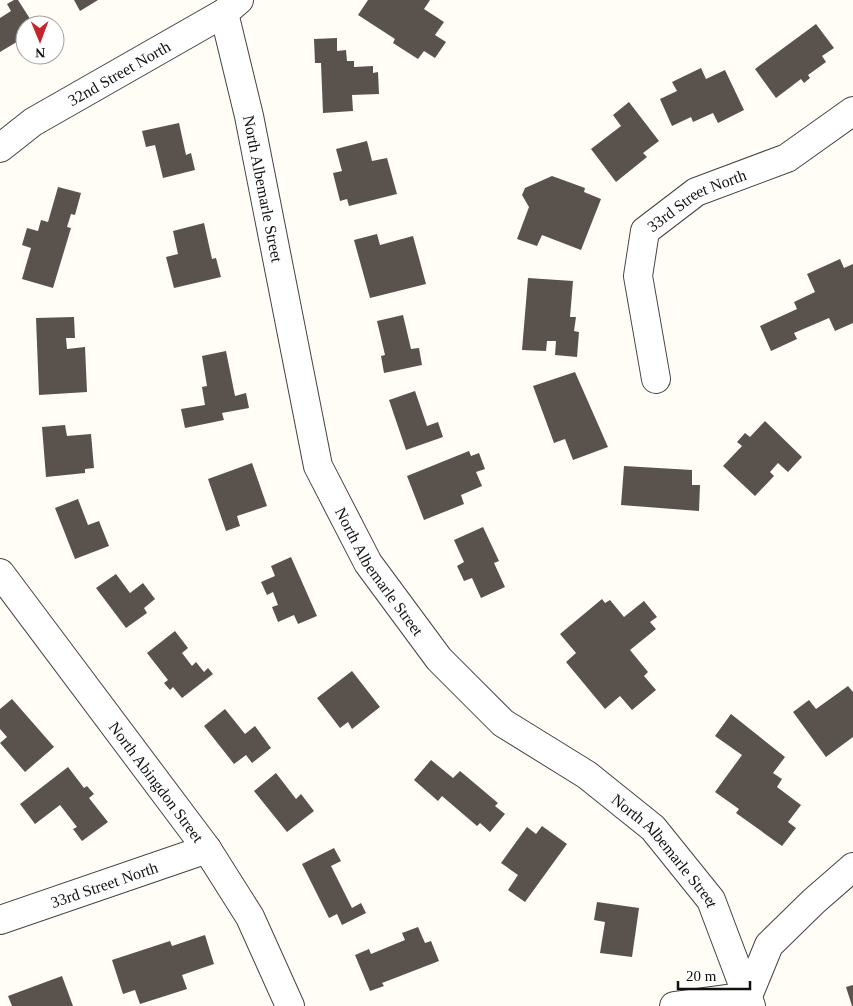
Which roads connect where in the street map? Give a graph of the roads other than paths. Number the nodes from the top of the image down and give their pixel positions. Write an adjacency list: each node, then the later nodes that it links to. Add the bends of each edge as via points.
1 (232, 6): 3 (street, 32nd Street North, via 33,122); 9 (street, North Albemarle Street, via 251,125 318,466 368,563 439,660 503,723 588,775 653,828 711,900)
2 (853, 111): 4 (street, 33rd Street North, via 787,158 696,192 645,231 638,276)
3 (0, 148)
4 (656, 378)
5 (0, 573): 6 (street, North Abingdon Street)
6 (207, 849): 8 (street, 33rd Street North); 10 (street, North Abingdon Street, via 250,917)
7 (853, 867): 9 (street, via 769,945)
8 (0, 920)
9 (750, 1001): 11 (street)
10 (290, 1006)
11 (674, 1006)

